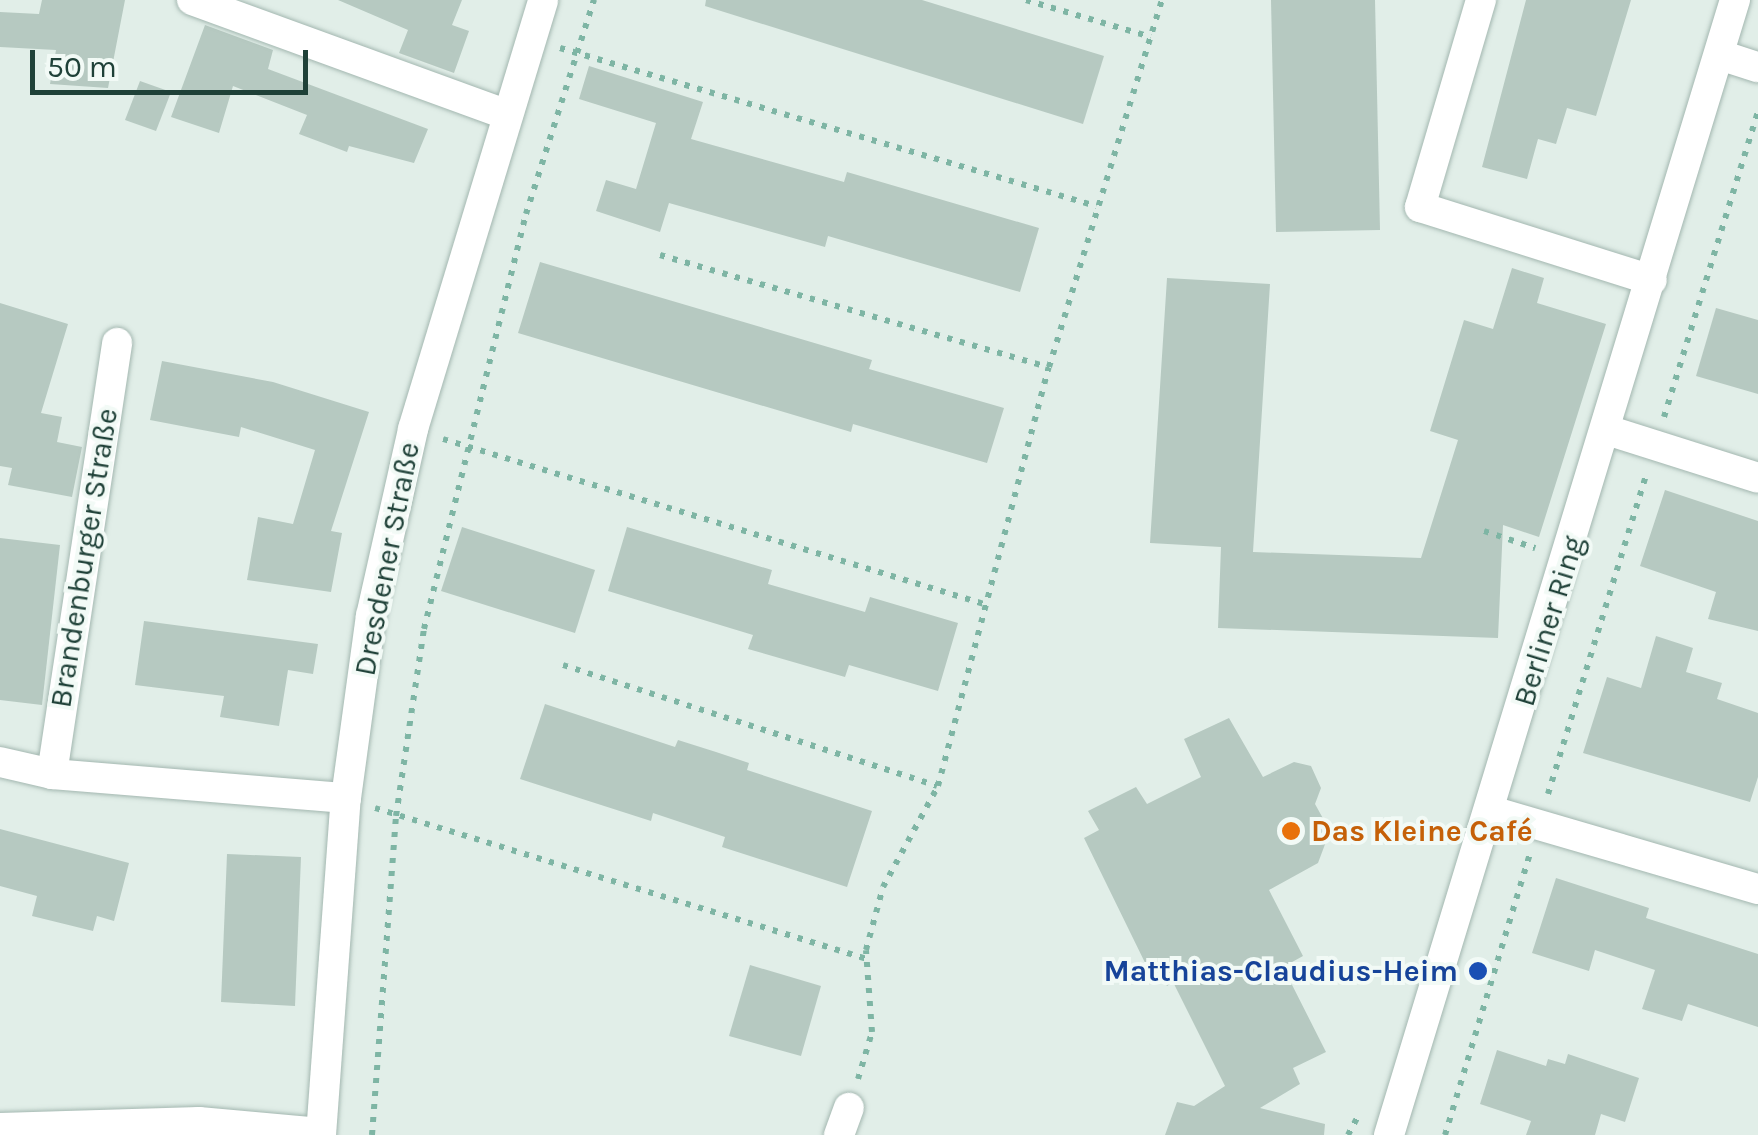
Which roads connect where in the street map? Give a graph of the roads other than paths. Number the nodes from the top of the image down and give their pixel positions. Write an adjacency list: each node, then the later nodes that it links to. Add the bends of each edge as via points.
1 (192, 0): 7 (street)
2 (542, 0): 7 (street, Dresdener Straße)
3 (1481, 0): 8 (street, via 1420,206)
4 (1735, 0): 5 (street, Berliner Ring)
5 (1720, 55): 6 (street); 8 (street, Berliner Ring)
6 (1758, 67)
7 (508, 115): 14 (street, Dresdener Straße, via 413,430 370,616)
8 (1652, 280): 10 (street, Berliner Ring)
9 (117, 343): 13 (street, Brandenburger Straße)
10 (1606, 430): 11 (street); 15 (street, Berliner Ring)
11 (1758, 478)
12 (0, 762): 13 (street)
13 (52, 774): 14 (street)
14 (346, 798): 18 (street, Dresdener Straße)
15 (1491, 811): 16 (street); 19 (street, Berliner Ring)
16 (1758, 889)
17 (0, 1128): 18 (street, via 199,1122)
18 (321, 1134)
19 (1389, 1135)

